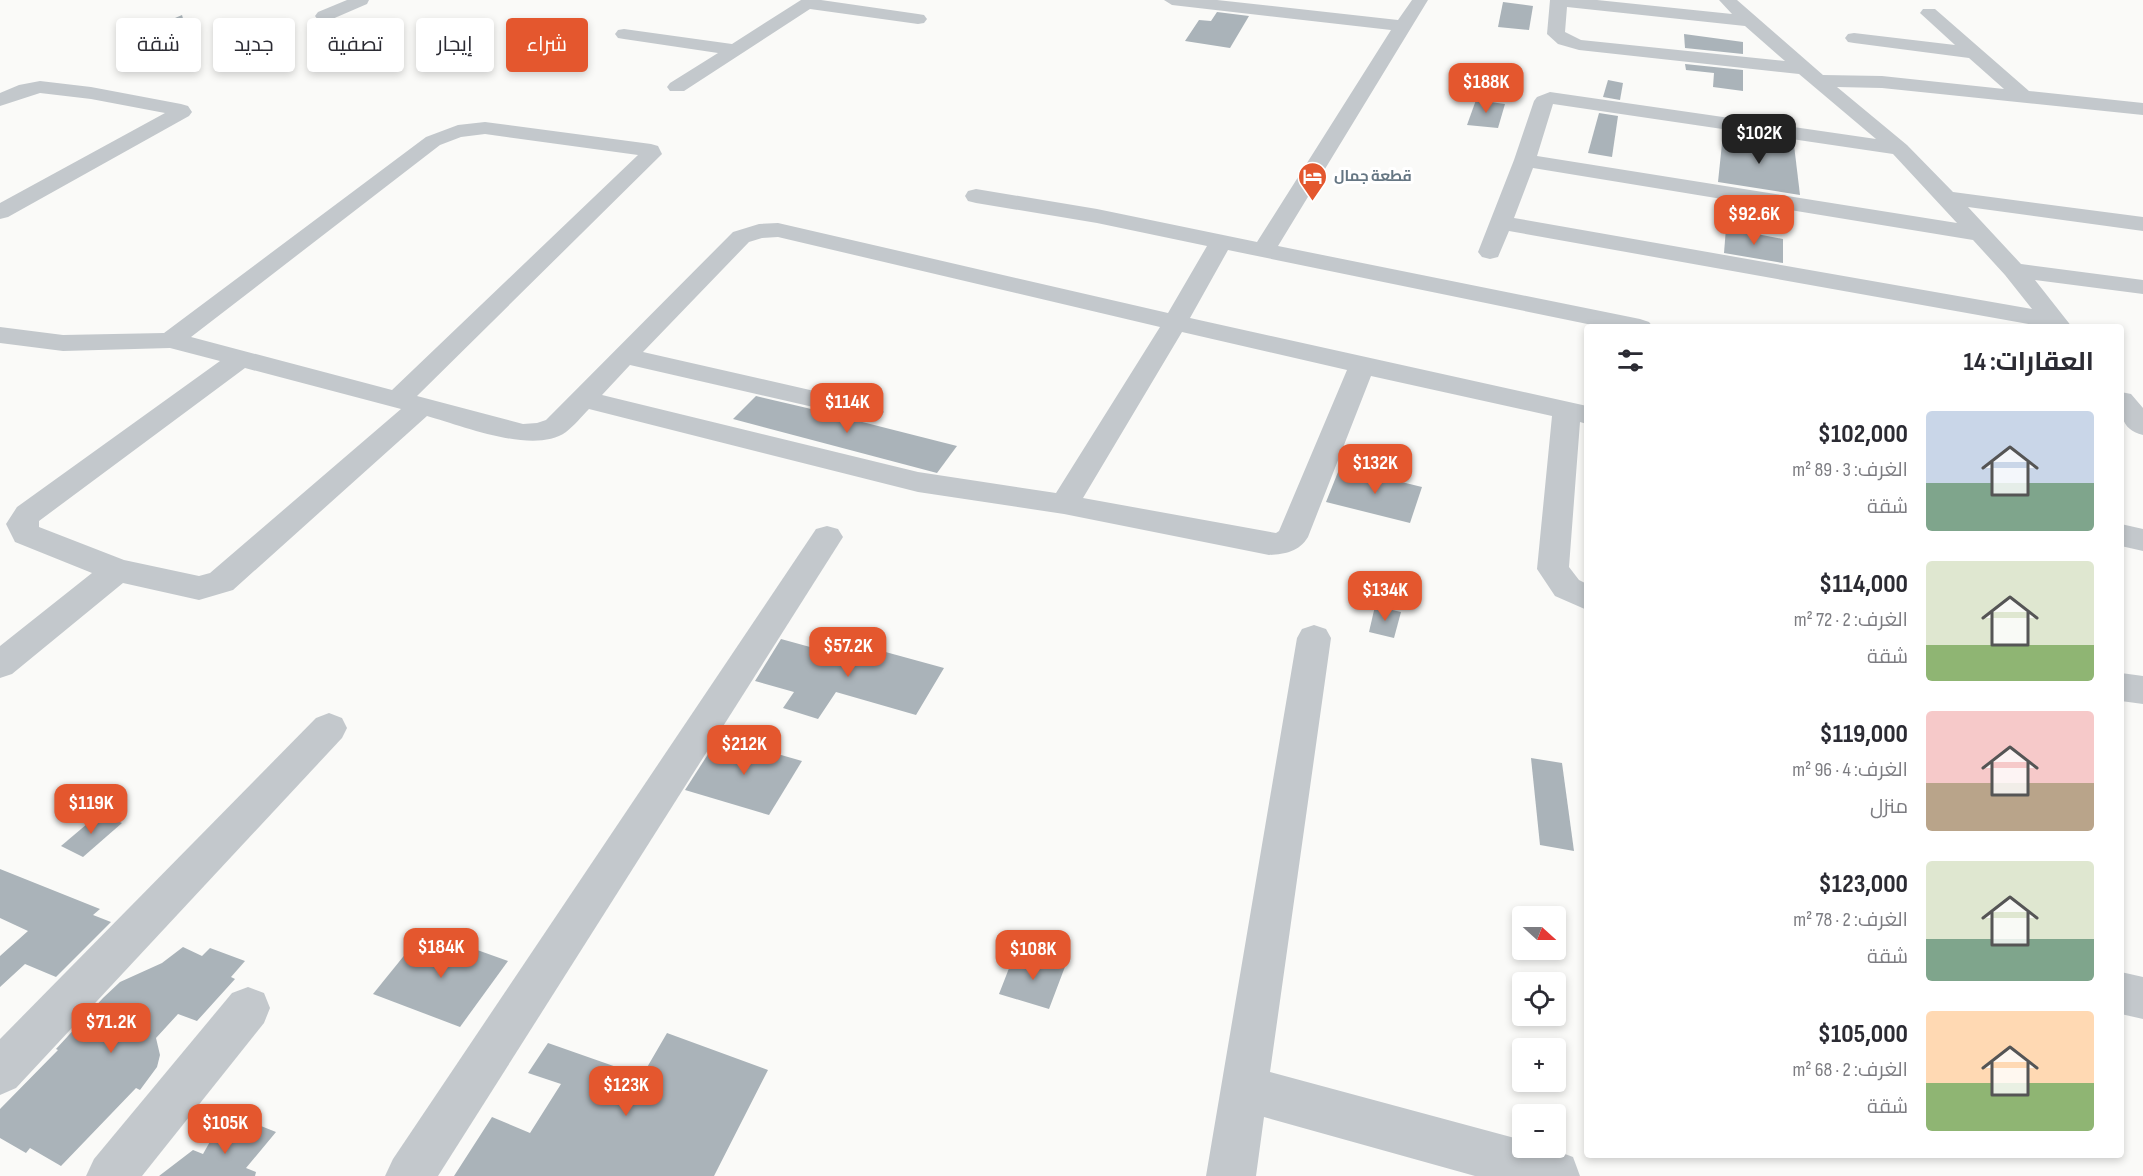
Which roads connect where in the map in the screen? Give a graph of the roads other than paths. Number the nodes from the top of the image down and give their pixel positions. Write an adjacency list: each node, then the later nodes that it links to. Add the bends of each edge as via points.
1 (361, 0): 8 (street)
2 (1172, 0): 11 (street)
3 (1420, 0): 11 (street)
4 (1727, 0): 10 (street)
5 (1559, 1): 10 (street); 16 (street, via 1556,34 1579,45)
6 (810, 2): 9 (street); 14 (street)
7 (1929, 13): 15 (street)
8 (324, 16)
9 (918, 19)
10 (1751, 21): 16 (street)
11 (1402, 26): 30 (street)
12 (624, 34): 14 (street)
13 (1854, 38): 15 (street)
14 (734, 50): 17 (street)
15 (1974, 52): 18 (street)
16 (1812, 75): 18 (street); 21 (street)
17 (676, 87)
18 (2021, 94): 20 (street)
19 (0, 100): 25 (street, via 40,87 182,112)
20 (2143, 109)
21 (1900, 149): 22 (street, via 1556,98 1544,101); 24 (street)
22 (1525, 160): 26 (street); 28 (street)
23 (976, 196): 29 (street, via 1097,216)
24 (1947, 198): 27 (street); 28 (street)
25 (0, 212)
26 (1501, 223): 31 (street); 36 (street)
27 (2143, 224)
28 (1980, 234): 32 (street)
29 (1221, 243): 30 (street); 34 (street)
30 (1264, 250): 35 (street)
31 (1490, 252)
32 (2014, 270): 33 (street); 36 (street)
33 (2143, 287)
34 (1176, 321): 39 (street, via 778,230 759,231 741,237); 41 (street); 50 (street)
35 (1625, 324)
36 (2056, 324)
37 (0, 335): 38 (street, via 65,343)
38 (171, 340): 40 (street); 43 (street, via 446,135 485,128 651,150)
39 (624, 356): 42 (street); 45 (street)
40 (240, 359): 43 (street); 54 (street, via 28,514 22,524 26,534)
41 (1362, 366): 46 (street); 50 (street, via 1292,537 1283,543 1269,544)
42 (583, 399): 43 (street, via 556,426 523,433); 50 (street, via 918,482)
43 (410, 403): 54 (street, via 221,582 199,588)
44 (2124, 404): 47 (street)
45 (870, 412)
46 (1577, 412): 55 (street, via 1553,569 1567,588)
47 (2143, 426)
48 (2124, 430): 49 (street)
49 (2143, 434)
50 (1064, 504)
51 (2124, 536): 53 (street)
52 (827, 537): 68 (street)
53 (2143, 540)
54 (117, 570): 57 (street)
55 (1584, 596)
56 (1314, 638): 65 (street)
57 (0, 665)
58 (2124, 687): 59 (street)
59 (2143, 690)
60 (329, 728): 64 (street)
61 (2124, 994): 62 (street)
62 (2143, 998)
63 (249, 1008): 67 (street)
64 (0, 1072)
65 (1244, 1088): 66 (street); 69 (street)
66 (1556, 1174)
67 (111, 1176)
68 (410, 1176)
69 (1231, 1176)

